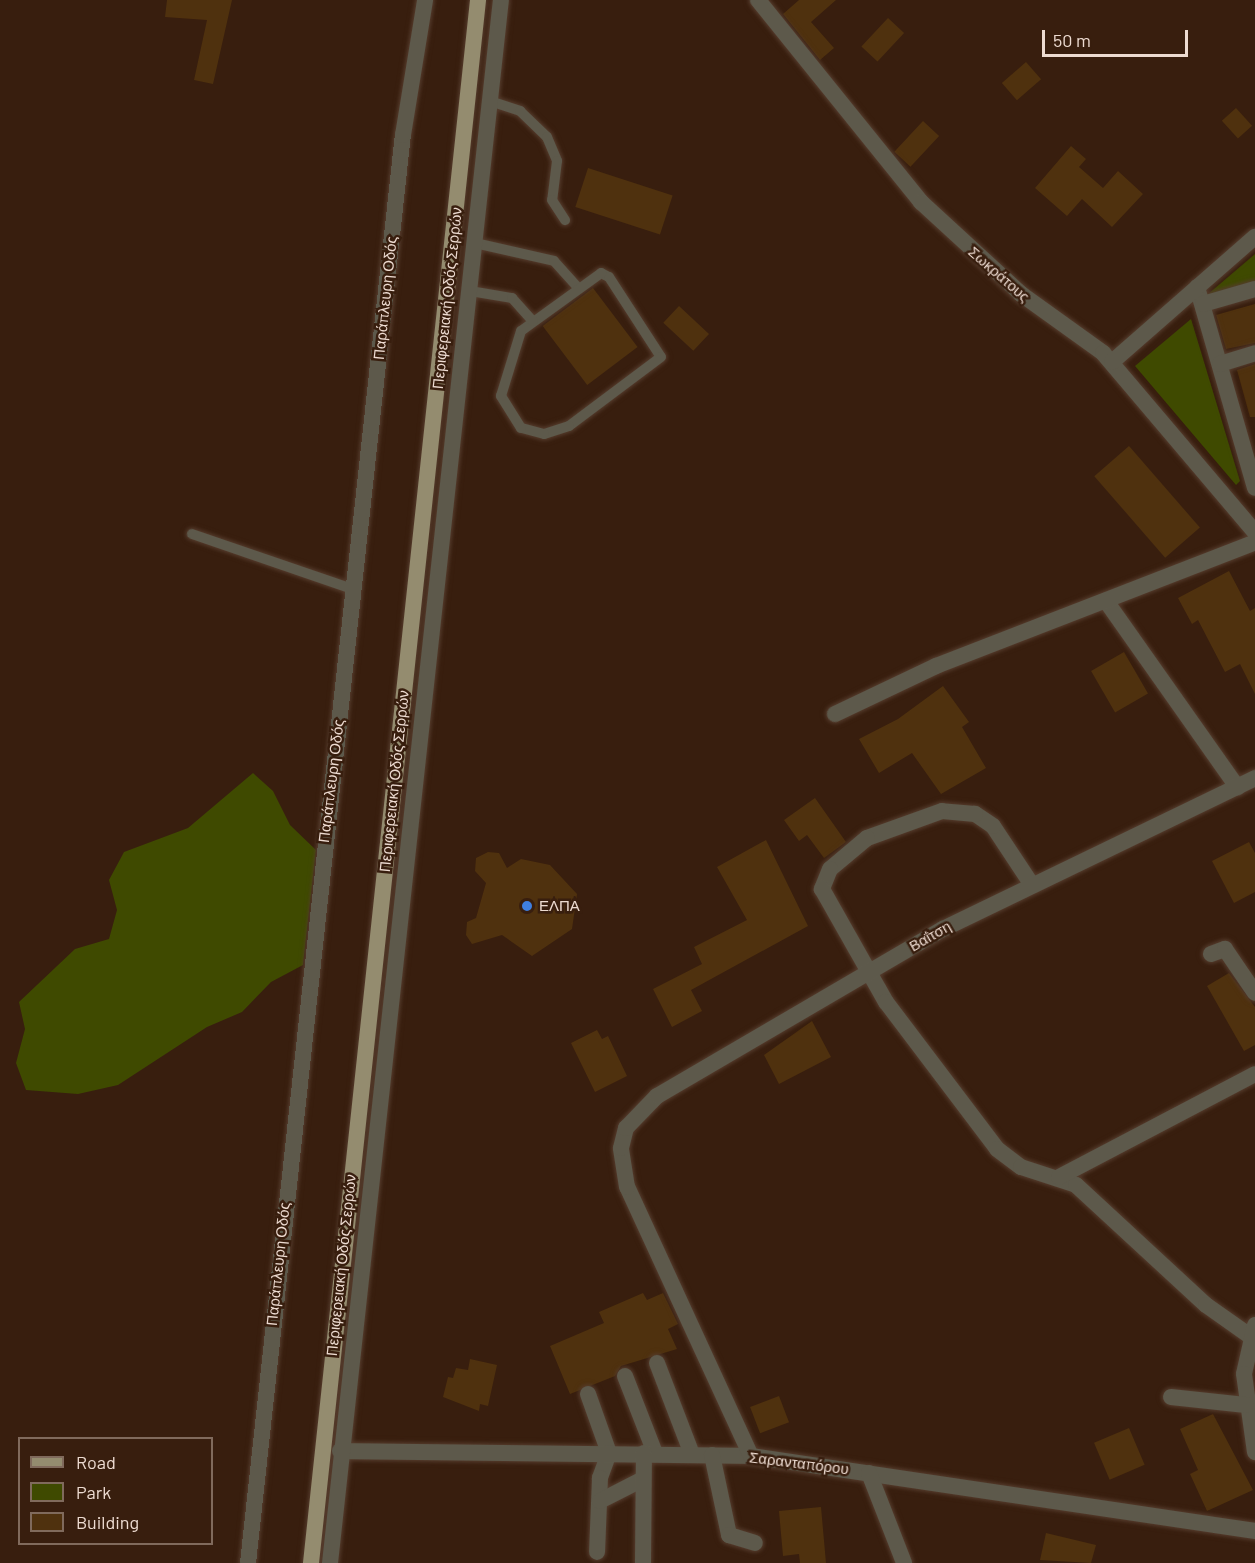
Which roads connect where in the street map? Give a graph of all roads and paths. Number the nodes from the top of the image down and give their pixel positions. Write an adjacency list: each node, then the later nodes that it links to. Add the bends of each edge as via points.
1 (425, 0): 22 (street, Παράπλευρη Οδός, via 402,135)
2 (478, 0): 53 (main road, Περιφερειακή Οδός Σερρών)
3 (501, 0): 5 (street)
4 (758, 0): 16 (street, Σωκράτους, via 921,202 1013,287)
5 (490, 101): 6 (lane, via 520,111 548,137 557,161 552,201); 8 (street)
6 (565, 220)
7 (1255, 237): 9 (street)
8 (475, 243): 10 (lane, via 555,261); 12 (street)
9 (1197, 287): 13 (street); 16 (street)
10 (578, 288): 14 (lane); 14 (lane, via 597,274 609,277 661,357 568,426 544,434 512,422 501,396 521,331)
11 (1255, 289): 13 (street)
12 (470, 291): 14 (lane, via 512,298); 39 (street)
13 (1203, 304): 17 (street)
14 (533, 321)
15 (1255, 353): 17 (street)
16 (1112, 362): 19 (street, Σωκράτους)
17 (1220, 364): 18 (street)
18 (1255, 488)
19 (1255, 532)
20 (192, 534): 22 (lane)
21 (1255, 542): 23 (street)
22 (353, 589): 52 (street, Παράπλευρη Οδός)
23 (1106, 601): 24 (street, via 936,666); 26 (street)
24 (835, 714)
25 (1255, 778): 26 (street, Βαΐτση)
26 (1237, 787): 27 (street, Βαΐτση)
27 (1030, 882): 29 (street, Βαΐτση); 29 (street, via 1002,837 975,814 942,811 867,838 830,869 822,889)
28 (1211, 954): 30 (street, via 1225,949)
29 (867, 972): 32 (street, via 997,1149 1021,1167); 45 (street, Βαΐτση, via 657,1096 626,1128 621,1148 627,1187 667,1266 680,1305)
30 (1255, 993)
31 (1255, 1074): 32 (street)
32 (1059, 1177): 33 (street, via 1085,1193 1206,1305)
33 (1253, 1331): 38 (street)
34 (657, 1363): 43 (street)
35 (625, 1376): 42 (street)
36 (588, 1394): 41 (street)
37 (1172, 1398): 38 (street)
38 (1246, 1405): 40 (street)
39 (340, 1451): 41 (street, Σαρανταπόρου); 54 (street)
40 (1255, 1452)
41 (609, 1453): 42 (street, Σαρανταπόρου); 48 (street)
42 (650, 1453): 43 (street, Σαρανταπόρου); 47 (street)
43 (692, 1454): 44 (street, Σαρανταπόρου)
44 (712, 1455): 45 (street, Σαρανταπόρου); 50 (street, via 729,1535)
45 (751, 1456): 46 (street, Σαρανταπόρου)
46 (869, 1473): 49 (street, Σαρανταπόρου); 56 (street)
47 (641, 1480): 48 (street); 55 (street)
48 (600, 1501): 51 (street)
49 (1255, 1531)
50 (755, 1544)
51 (597, 1552)
52 (248, 1563)
53 (311, 1563)
54 (330, 1563)
55 (643, 1563)
56 (904, 1563)

